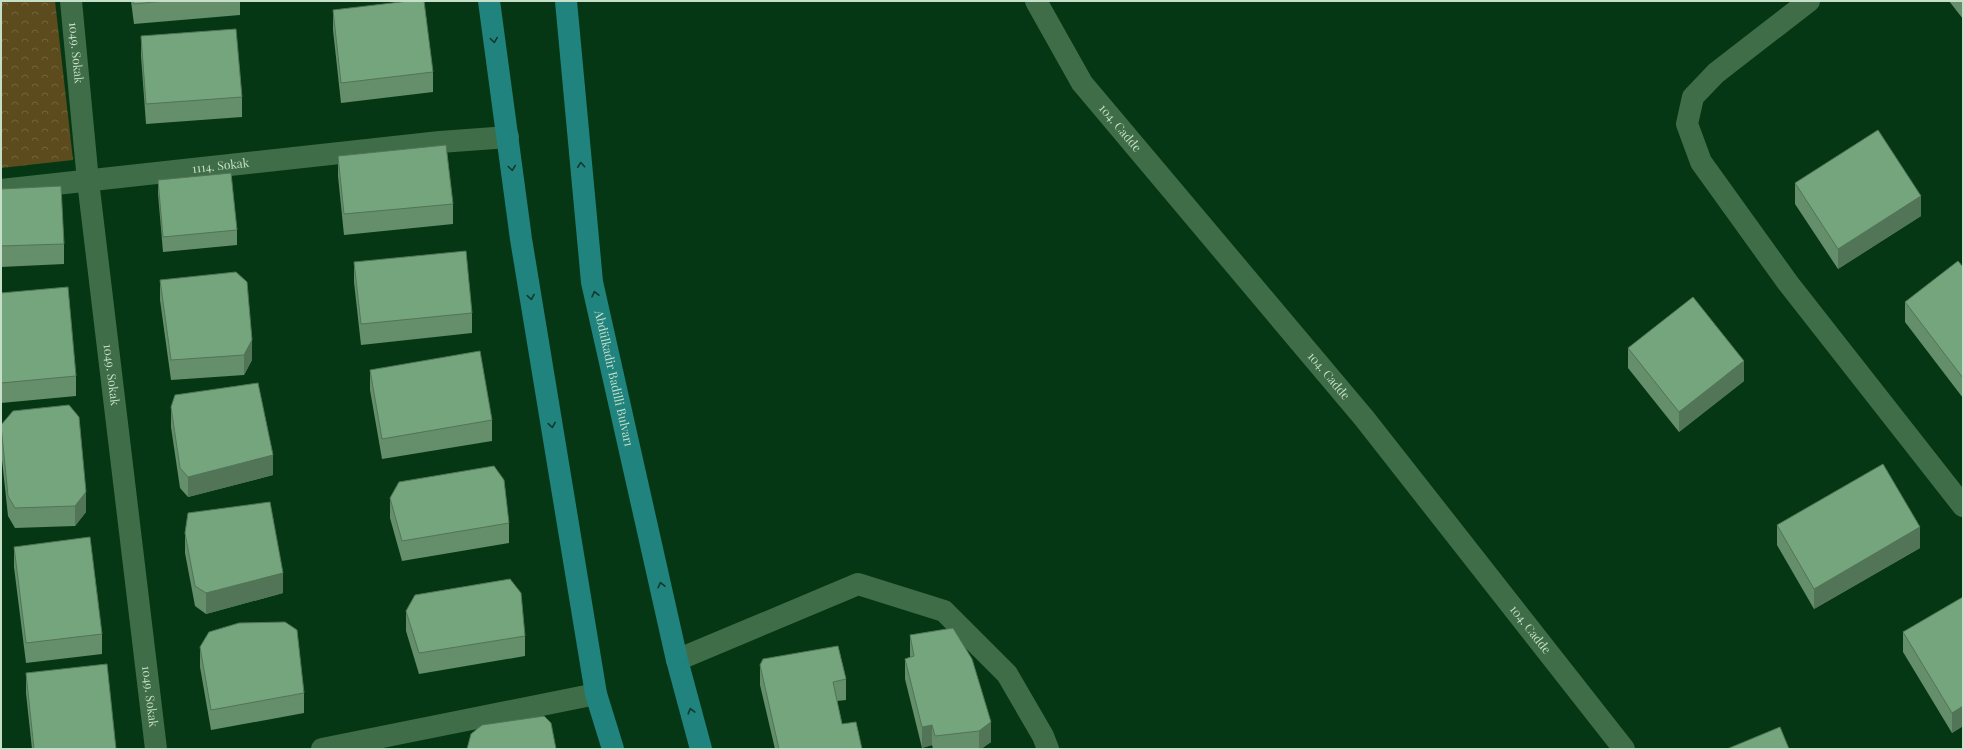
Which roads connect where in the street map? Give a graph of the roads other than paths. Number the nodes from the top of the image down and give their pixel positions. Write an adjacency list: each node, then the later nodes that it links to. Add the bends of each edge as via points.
1 (71, 1): 7 (street, 1049. Sokak)
2 (489, 1): 6 (main road, one-way to 6)
3 (566, 1): 10 (main road, Abdülkadir Badilli Bulvarı, one-way to 3, via 592,282)
4 (1036, 1): 17 (street, 104. Cadde, via 1082,83 1364,418)
5 (1810, 1): 9 (street, via 1716,73 1693,98 1687,124 1701,162 1788,283)
6 (508, 137): 7 (street, 1114. Sokak, via 440,142); 11 (main road, one-way to 11, via 523,246)
7 (88, 181): 8 (street, 1114. Sokak); 12 (street, 1049. Sokak)
8 (1, 190)
9 (1963, 506)
10 (677, 660): 15 (main road, Abdülkadir Badilli Bulvarı, one-way to 10); 16 (street, via 858,584 944,611 1007,674)
11 (596, 694): 13 (street); 14 (main road)
12 (156, 749)
13 (322, 749)
14 (613, 749)
15 (701, 749)
16 (1048, 749)
17 (1624, 749)

